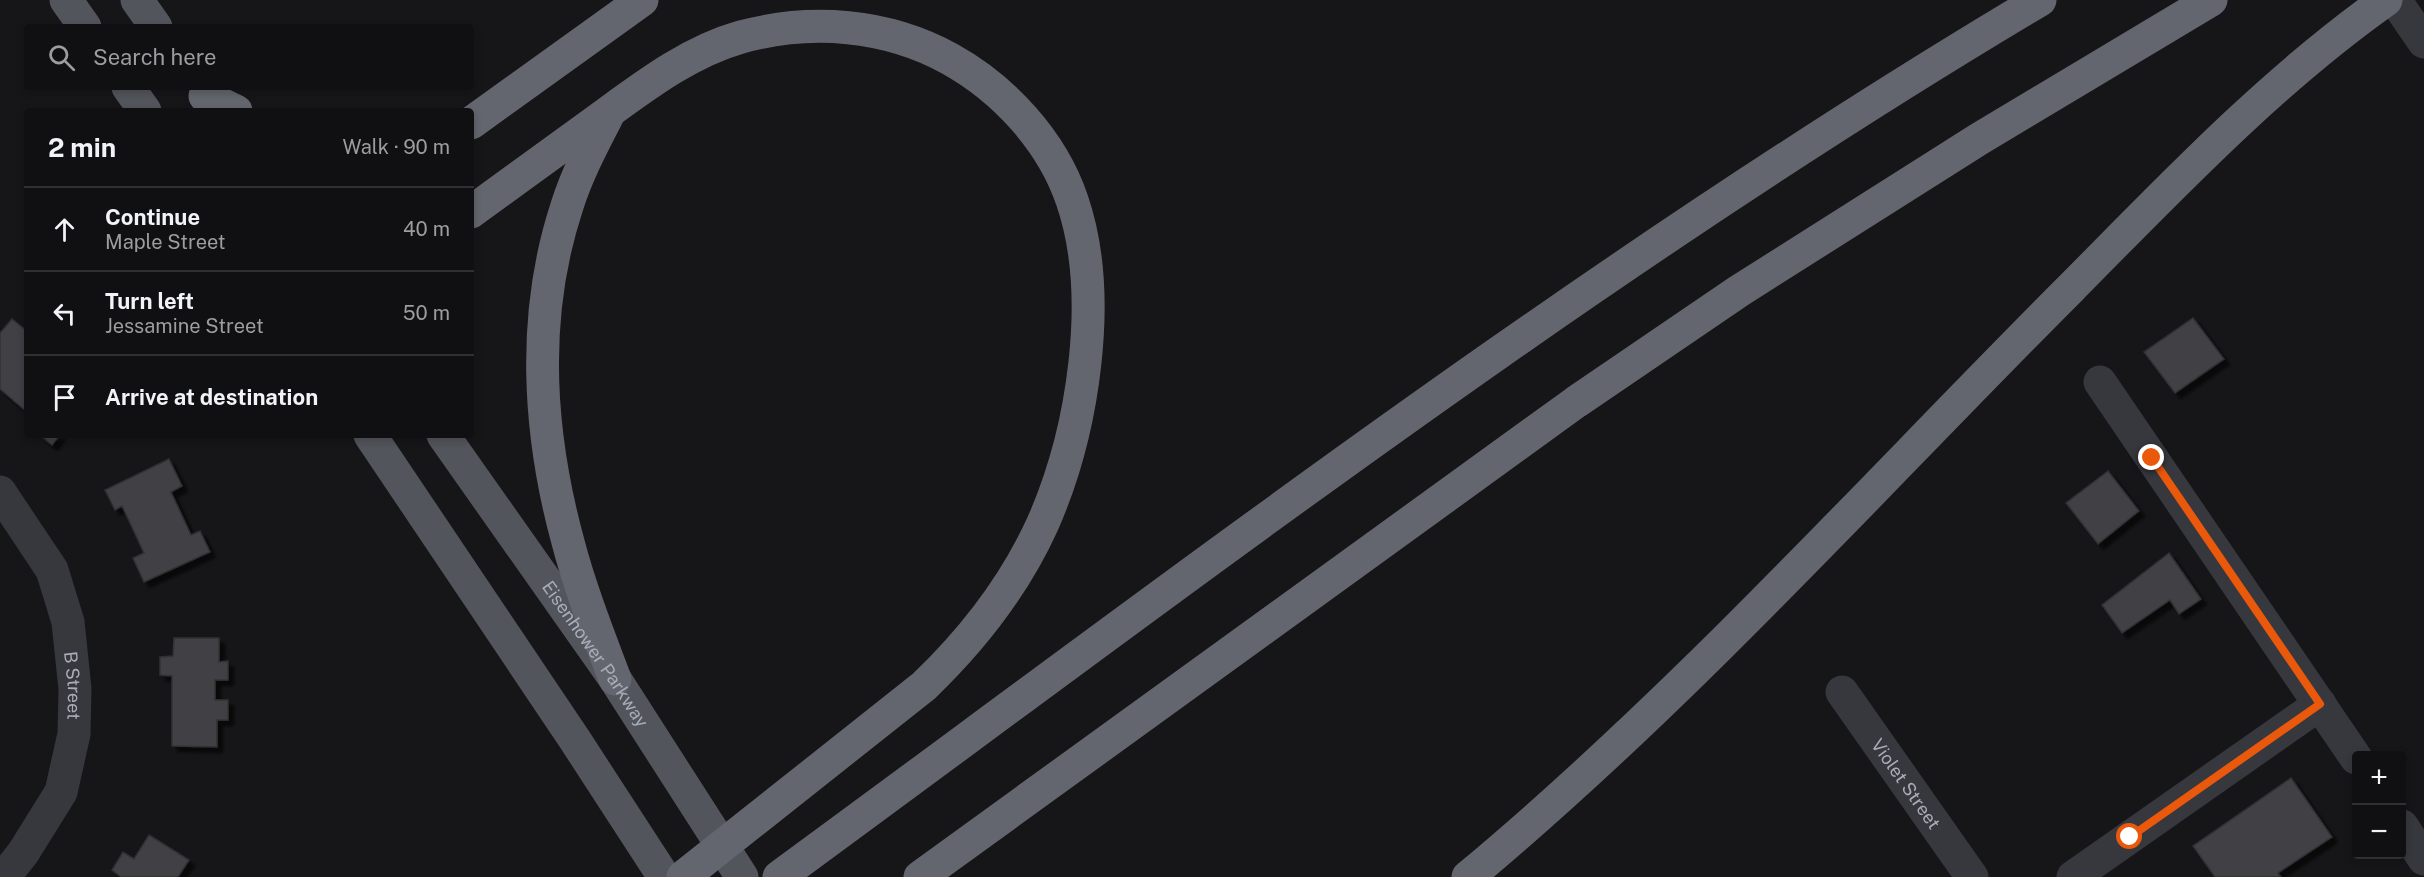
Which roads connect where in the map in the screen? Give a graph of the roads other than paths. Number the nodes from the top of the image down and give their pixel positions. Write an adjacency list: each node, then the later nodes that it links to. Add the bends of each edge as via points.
1 (66, 0): 8 (main road)
2 (137, 0): 9 (main road)
3 (642, 0): 16 (highway)
4 (2040, 0): 32 (highway, via 1914,75 1585,291 1292,500)
5 (2211, 0): 33 (highway, via 1969,145 1739,291 1595,389)
6 (2386, 0): 34 (highway, via 2356,21 2221,137 1730,637)
7 (2395, 0): 10 (street)
8 (83, 24)
9 (154, 24)
10 (2424, 42)
11 (130, 90): 13 (main road)
12 (206, 98): 14 (highway)
13 (143, 108)
14 (229, 108)
15 (610, 112): 17 (highway); 22 (highway, via 567,204 549,280 542,360 548,444 556,490 571,553); 30 (highway, via 693,56 739,38 782,28 831,25 884,33 933,49 975,73 1014,108 1050,153 1072,200 1084,248 1088,290 1086,346 1072,436 1043,523 1017,572 986,618 924,686)
16 (474, 121)
17 (474, 210)
18 (2100, 382): 24 (street)
19 (372, 438): 29 (main road)
20 (445, 438): 22 (main road, Eisenhower Parkway)
21 (0, 492): 28 (street, B Street, via 52,570 68,622 75,689 74,734 61,792)
22 (615, 679): 31 (main road, Eisenhower Parkway)
23 (1842, 692): 35 (street, Violet Street)
24 (2320, 704): 25 (street); 36 (street)
25 (2352, 752)
26 (2406, 832): 27 (street)
27 (2424, 859)
28 (4, 877)
29 (664, 877)
30 (683, 877)
31 (742, 877)
32 (779, 877)
33 (920, 877)
34 (1468, 877)
35 (1972, 877)
36 (2073, 877)

